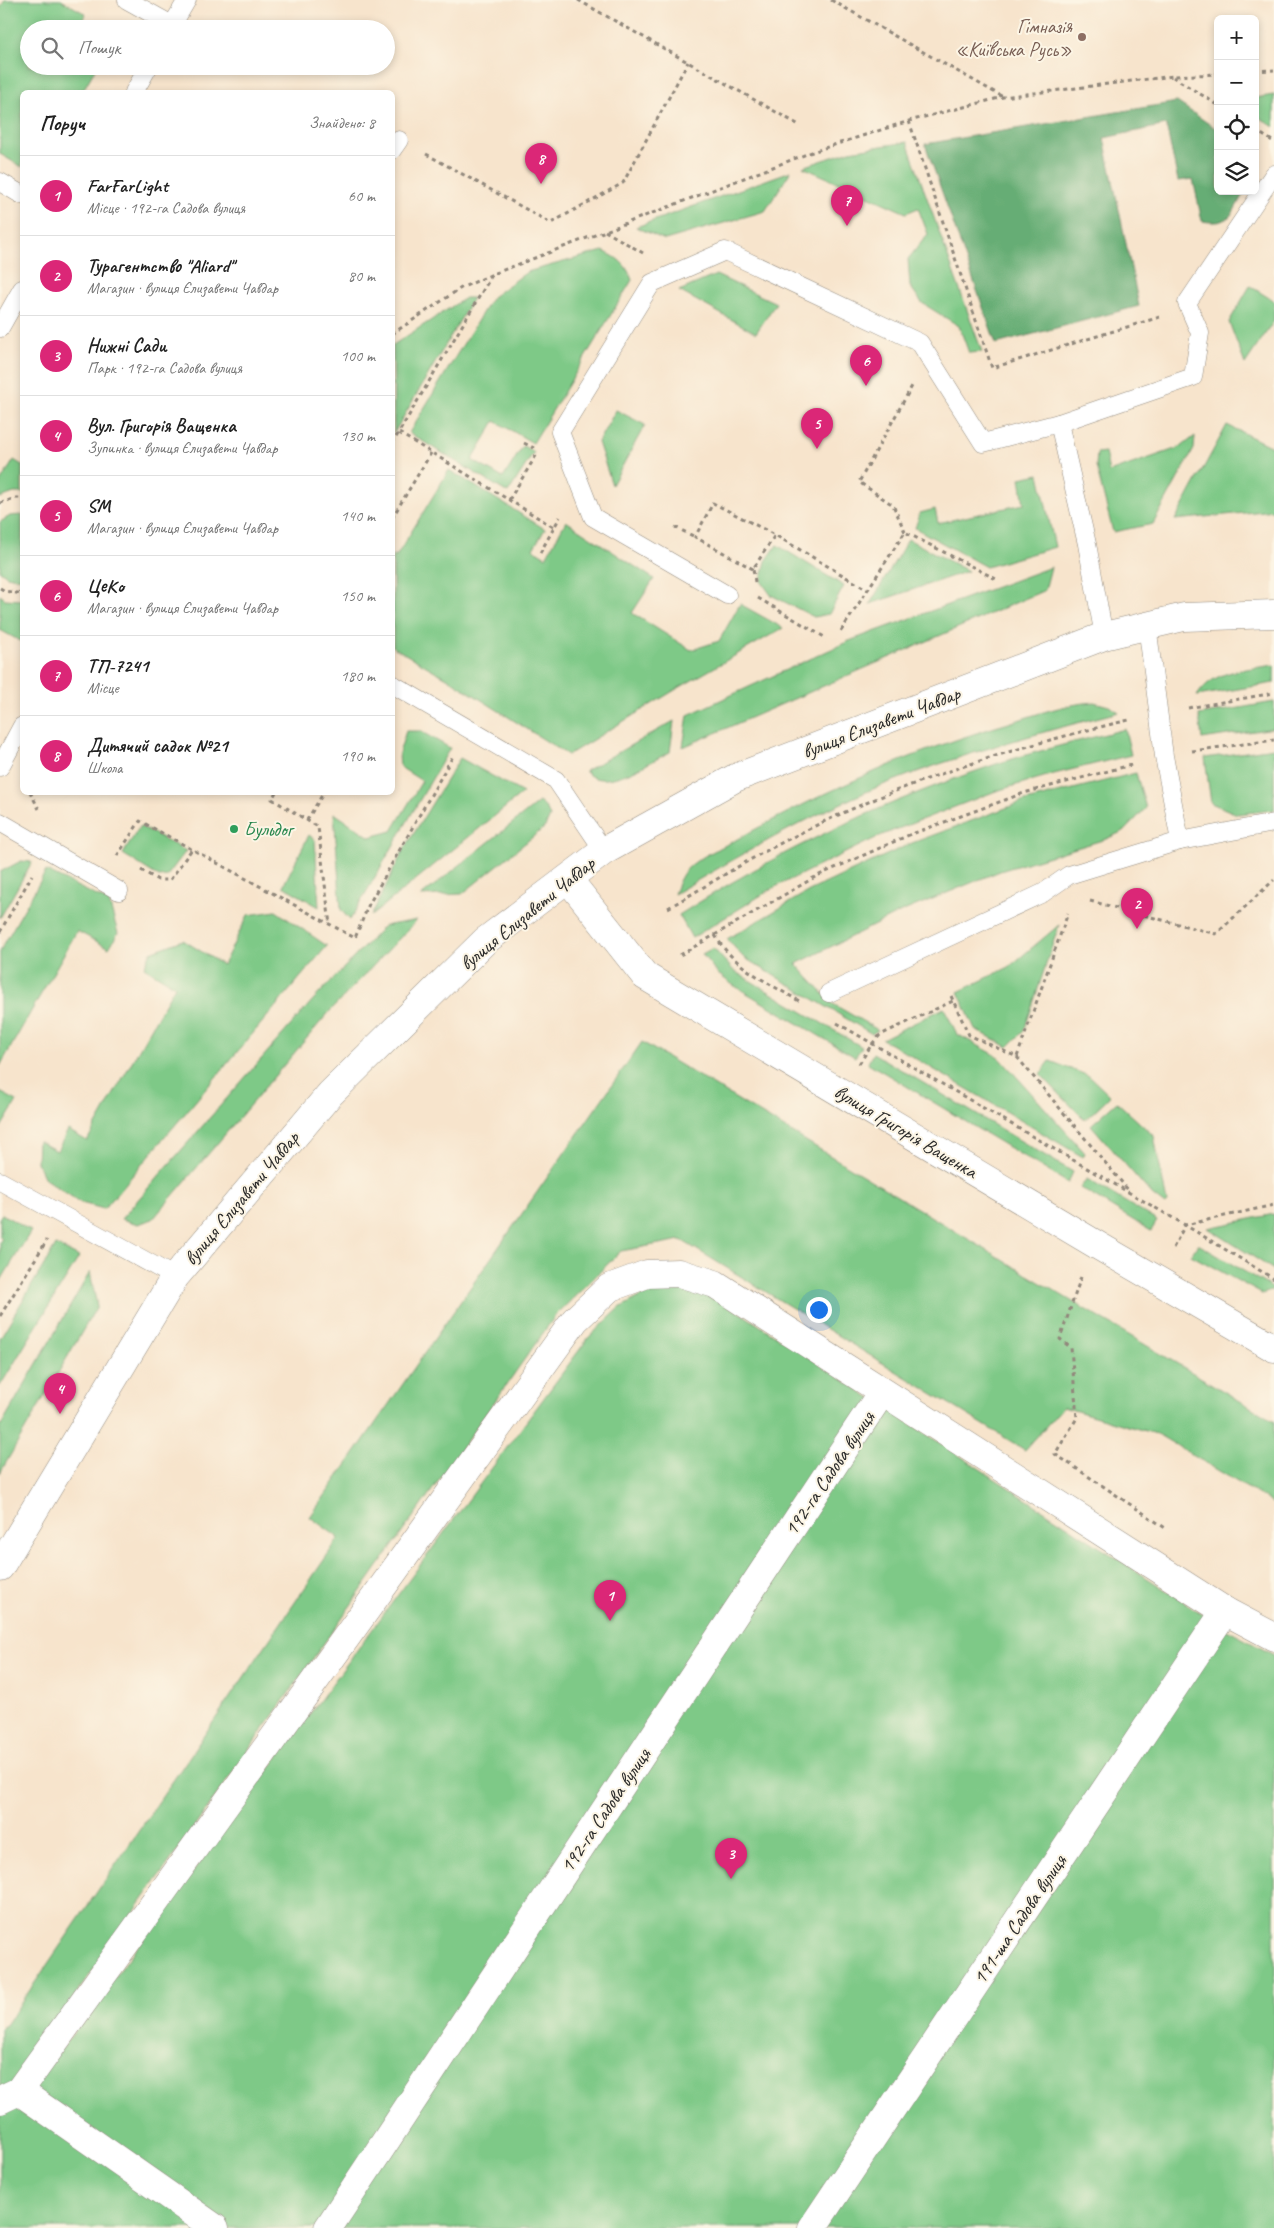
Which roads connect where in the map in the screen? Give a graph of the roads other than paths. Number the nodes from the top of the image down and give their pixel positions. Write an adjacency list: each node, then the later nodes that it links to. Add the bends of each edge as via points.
1 (127, 0): 3 (lane)
2 (187, 0): 4 (lane)
3 (160, 20)
4 (175, 20)
5 (144, 75): 6 (lane)
6 (135, 90)
7 (1274, 174): 12 (lane, via 1188,303 1200,333 1193,378)
8 (0, 182): 9 (lane)
9 (20, 194)
10 (20, 293): 11 (lane)
11 (0, 328)
12 (1059, 423): 13 (lane, via 983,443 920,343 725,251 652,283 560,432 593,517); 16 (lane)
13 (728, 595)
14 (1274, 614): 15 (street, вулиця Єлизавети Чавдар, via 1184,617)
15 (1147, 626): 16 (street, вулиця Єлизавети Чавдар); 22 (lane, via 1164,756)
16 (1104, 636): 23 (street, вулиця Єлизавети Чавдар, via 735,778)
17 (395, 686): 23 (lane, via 556,780)
18 (20, 730): 19 (lane)
19 (0, 767)
20 (0, 822): 25 (lane)
21 (1274, 822): 22 (lane)
22 (1180, 842): 26 (lane, via 1069,875 1043,893)
23 (604, 851): 24 (street, вулиця Єлизавети Чавдар)
24 (568, 879): 28 (street, вулиця Єлизавети Чавдар, via 485,941 330,1094); 29 (street, вулиця Григорія Ващенка, via 645,976)
25 (119, 891)
26 (829, 993)
27 (0, 1181): 28 (lane)
28 (175, 1277): 31 (street, вулиця Єлизавети Чавдар)
29 (1274, 1348)
30 (882, 1392): 32 (street); 34 (street, via 715,1284 679,1273 647,1274 609,1288 575,1320); 36 (street, 192-га Садова вулиця)
31 (0, 1567)
32 (1225, 1611): 33 (street); 37 (street, 191-ша Садова вулиця)
33 (1274, 1637)
34 (9, 2095): 35 (street)
35 (215, 2228)
36 (328, 2228)
37 (812, 2228)

